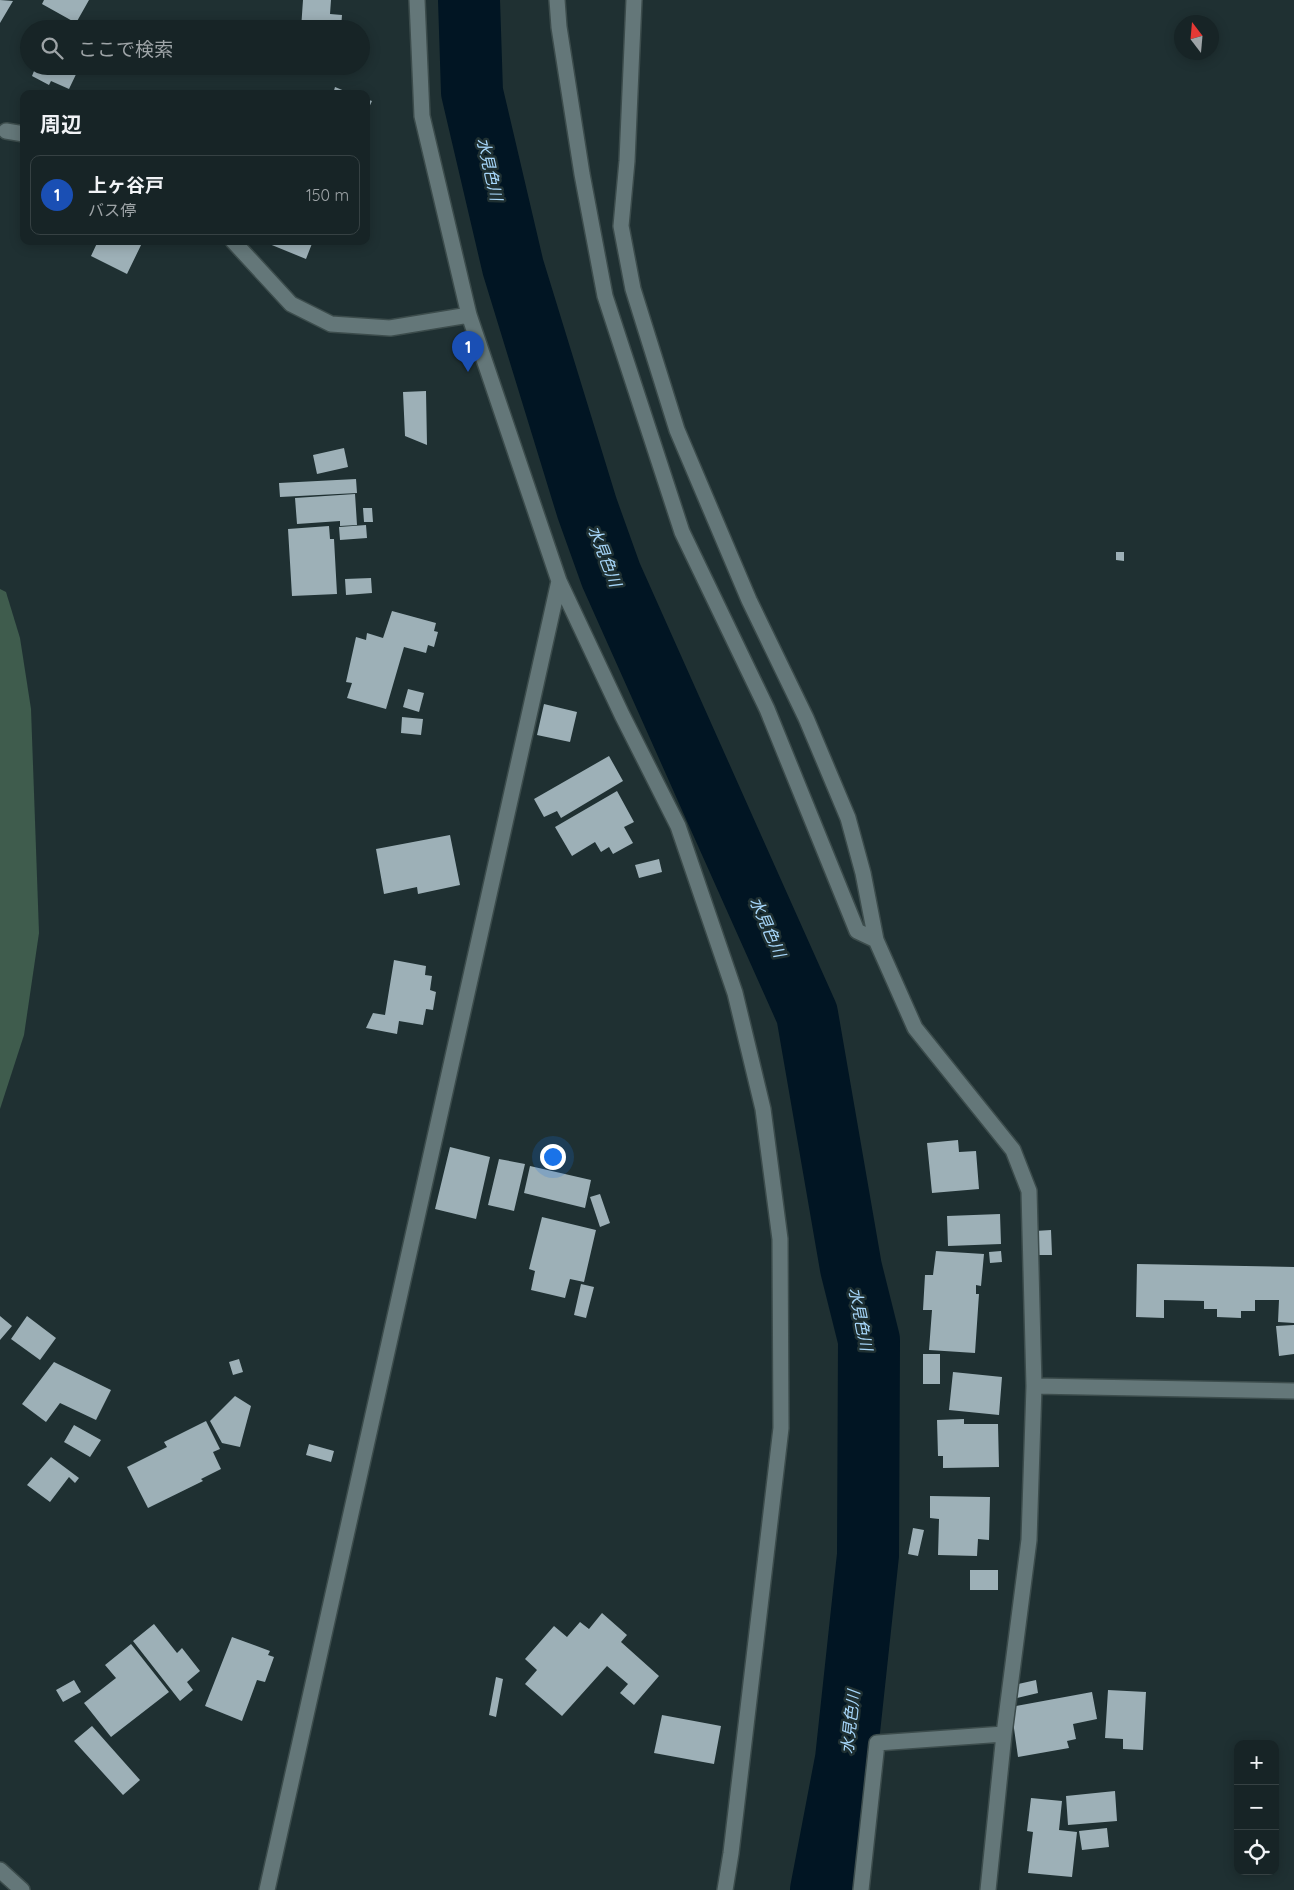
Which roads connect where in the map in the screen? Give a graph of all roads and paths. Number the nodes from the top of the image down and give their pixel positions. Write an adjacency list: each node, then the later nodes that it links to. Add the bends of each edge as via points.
1 (417, 0): 7 (street, via 422,116)
2 (557, 0): 9 (street, via 580,164 605,296 682,532 767,709 857,931)
3 (634, 0): 9 (street, via 621,226 633,289 677,430 749,600 806,718 848,818)
4 (6, 131): 5 (street)
5 (20, 133)
6 (237, 245): 7 (street, via 291,304 331,324 390,328)
7 (469, 315): 8 (street)
8 (559, 581): 15 (street); 16 (street, via 678,826 732,984 763,1109 780,1239 781,1428)
9 (876, 940): 10 (street, via 915,1028 1013,1150 1028,1191)
10 (1034, 1386): 11 (street); 12 (street, via 1029,1540)
11 (1294, 1391)
12 (1004, 1734): 17 (street, via 877,1743); 18 (street)
13 (0, 1870): 14 (street)
14 (22, 1890)
15 (267, 1890)
16 (725, 1890)
17 (861, 1890)
18 (988, 1890)

